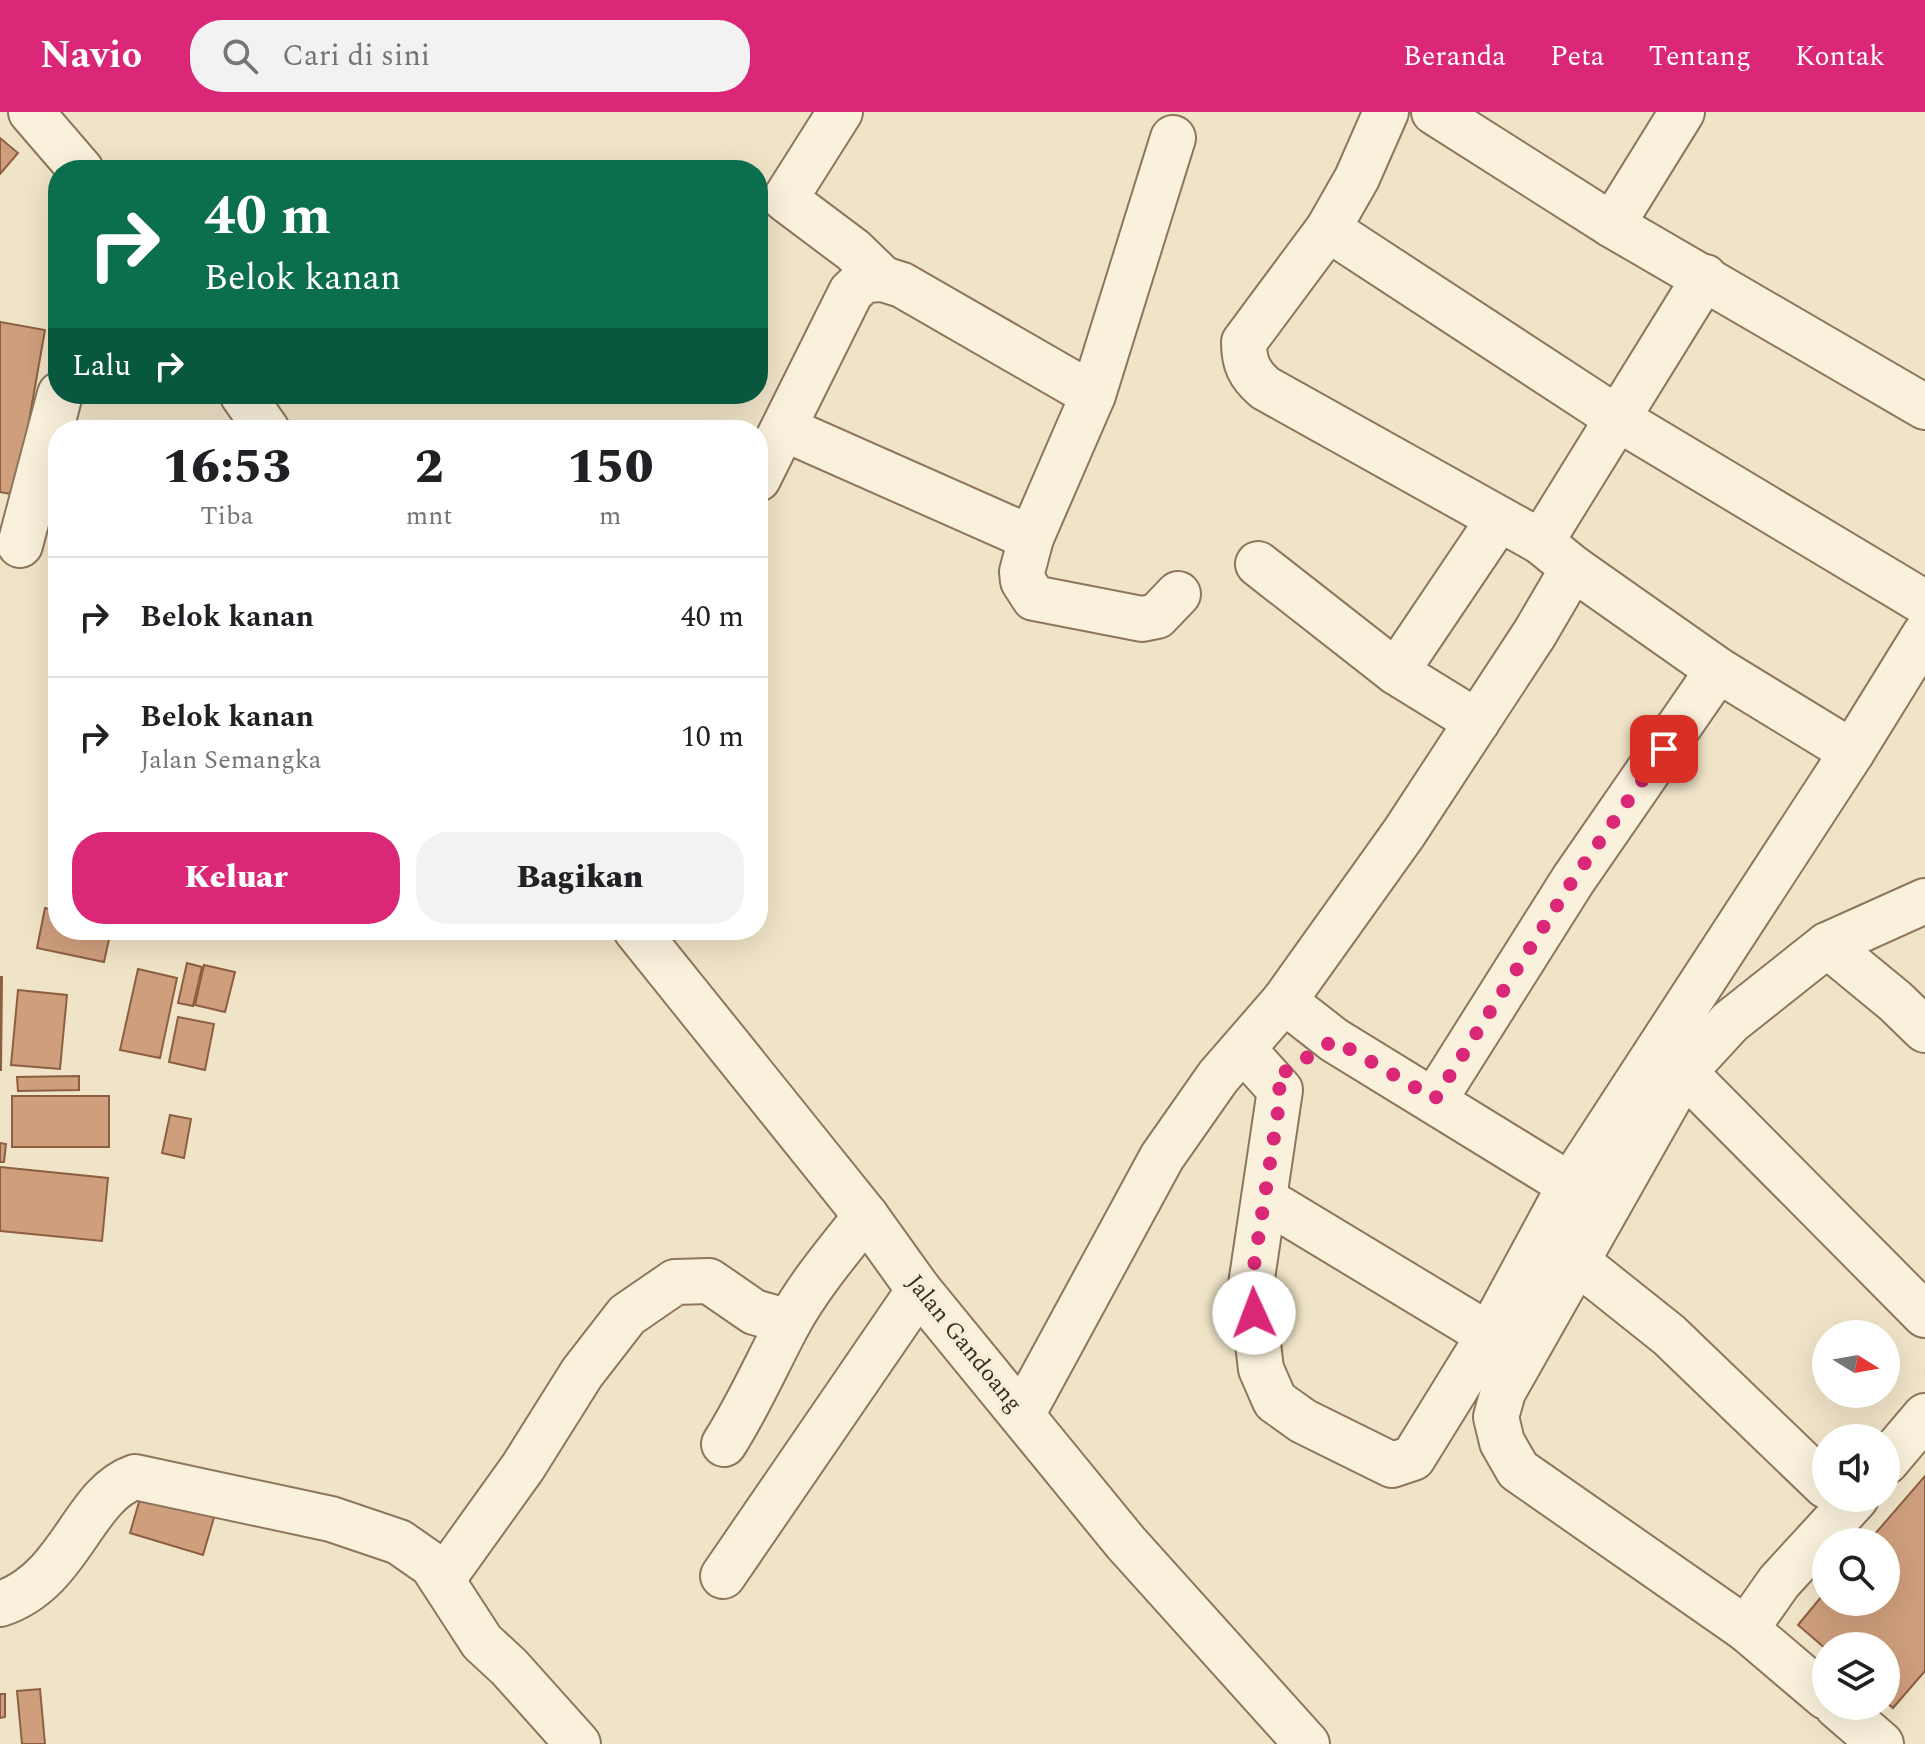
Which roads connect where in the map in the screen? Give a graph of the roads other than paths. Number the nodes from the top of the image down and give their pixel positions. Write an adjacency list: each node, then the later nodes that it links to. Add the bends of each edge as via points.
1 (31, 112): 7 (street)
2 (840, 112): 11 (street, via 785,200)
3 (1386, 112): 9 (street)
4 (1434, 112): 8 (street)
5 (1682, 112): 8 (street)
6 (1173, 138): 12 (street)
7 (72, 160)
8 (1612, 225): 10 (street)
9 (1328, 229): 14 (street); 18 (street, via 1244,342 1244,360 1252,376)
10 (1705, 277): 13 (street); 14 (street)
11 (883, 279): 12 (street); 15 (street, via 864,280 851,292)
12 (1093, 395): 19 (street)
13 (1925, 407)
14 (1620, 420): 21 (street); 24 (street)
15 (785, 429): 17 (street); 19 (street)
16 (48, 439): 20 (street)
17 (768, 460)
18 (1499, 519): 21 (street); 27 (street)
19 (1031, 538): 23 (street, via 1022,572 1034,598 1142,619 1157,616)
20 (20, 545)
21 (1557, 555): 26 (street); 28 (street)
22 (1258, 564): 27 (street)
23 (1178, 594)
24 (1925, 603)
25 (1925, 634): 29 (street)
26 (1718, 670): 29 (street); 39 (street, via 1573,880)
27 (1396, 672): 28 (street)
28 (1477, 722): 33 (street)
29 (1852, 752): 40 (street)
30 (1925, 901): 32 (street)
31 (644, 940): 42 (street, Jalan Gandoang)
32 (1827, 945): 34 (street); 37 (street, via 1730,1022)
33 (1284, 1001): 35 (street); 36 (street)
34 (1925, 1030)
35 (1334, 1040): 38 (street); 39 (street)
36 (1243, 1049): 38 (street); 48 (street, via 1162,1157)
37 (1684, 1072): 43 (street); 45 (street)
38 (1274, 1079): 41 (street, via 1280,1090)
39 (1435, 1099): 40 (street)
40 (1570, 1185): 47 (street)
41 (1264, 1199): 47 (street); 47 (street, via 1251,1285 1261,1369 1275,1401 1303,1421 1392,1465 1403,1463 1413,1458)
42 (866, 1216): 44 (street, Jalan Gandoang); 46 (street)
43 (1575, 1260): 52 (street, via 1669,1335); 57 (street, via 1503,1392 1496,1417 1502,1442 1518,1470)
44 (919, 1290): 48 (street, Jalan Gandoang); 54 (street)
45 (1925, 1315)
46 (789, 1322): 50 (street); 55 (street, via 754,1312 709,1281 675,1282 627,1315)
47 (1489, 1335)
48 (1023, 1413): 61 (street, Jalan Gandoang, via 1126,1543)
49 (1925, 1416): 51 (street)
50 (724, 1444)
51 (1900, 1445)
52 (1812, 1469)
53 (1831, 1512): 57 (street)
54 (723, 1576)
55 (442, 1580): 56 (street, via 432,1565 399,1542 345,1523 135,1477 119,1482 68,1552 36,1585); 60 (street, via 482,1642)
56 (0, 1604)
57 (1746, 1629): 58 (street)
58 (1812, 1685)
59 (1853, 1720): 62 (street)
60 (578, 1744)
61 (1307, 1744)
62 (1881, 1744)

